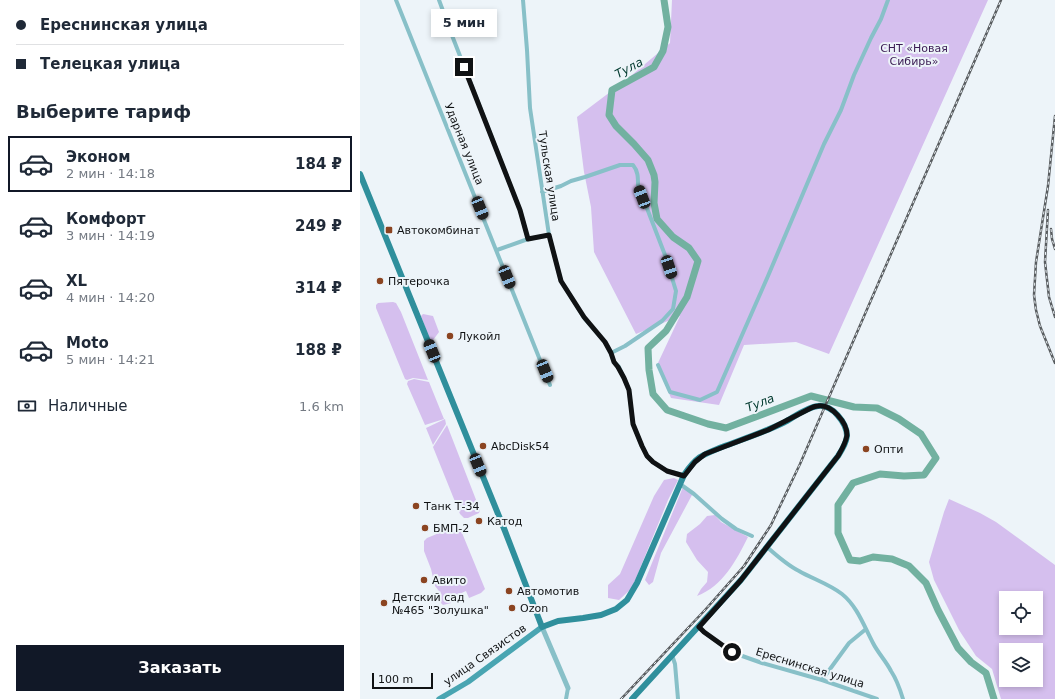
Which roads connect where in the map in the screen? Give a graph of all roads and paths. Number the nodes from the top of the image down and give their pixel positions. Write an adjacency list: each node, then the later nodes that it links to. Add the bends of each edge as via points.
1 (396, 0): 9 (street, Ударная улица)
2 (439, 0): 8 (street, via 520,210)
3 (523, 0): 6 (street, Тульская улица, via 530,108)
4 (888, 0): 11 (street, via 717,392 700,400 670,392)
5 (360, 174): 18 (main road)
6 (542, 192): 7 (street, Тульская улица); 10 (street, via 620,165 633,165 636,169 638,185 676,291 673,309 662,321)
7 (549, 235): 8 (street); 10 (street, Тульская улица, via 561,281)
8 (528, 239): 9 (street)
9 (497, 250): 12 (street, Ударная улица)
10 (611, 353): 13 (street, Тульская улица, via 629,390 633,424 647,456 667,471)
11 (658, 365)
12 (550, 384)
13 (684, 476): 14 (main road); 16 (main road, via 705,454 768,430 811,408 819,405 835,413 846,430 845,444)
14 (680, 484): 15 (street, via 722,519); 18 (main road, via 637,583 627,600 616,609 601,615 558,621)
15 (752, 536)
16 (767, 547): 17 (main road); 19 (street, via 797,571 842,594 858,613)
17 (699, 627): 20 (main road); 21 (street, Ереснинская улица, via 732,652)
18 (542, 628): 22 (street); 23 (main road, улица Связистов, via 468,682)
19 (866, 629): 21 (street, via 849,643); 28 (street, via 891,670)
20 (672, 655): 25 (main road); 26 (street)
21 (822, 680): 27 (street, Ереснинская улица)
22 (568, 688): 24 (street)
23 (439, 699)
24 (566, 699)
25 (632, 699)
26 (678, 699)
27 (877, 699)
28 (903, 699)

